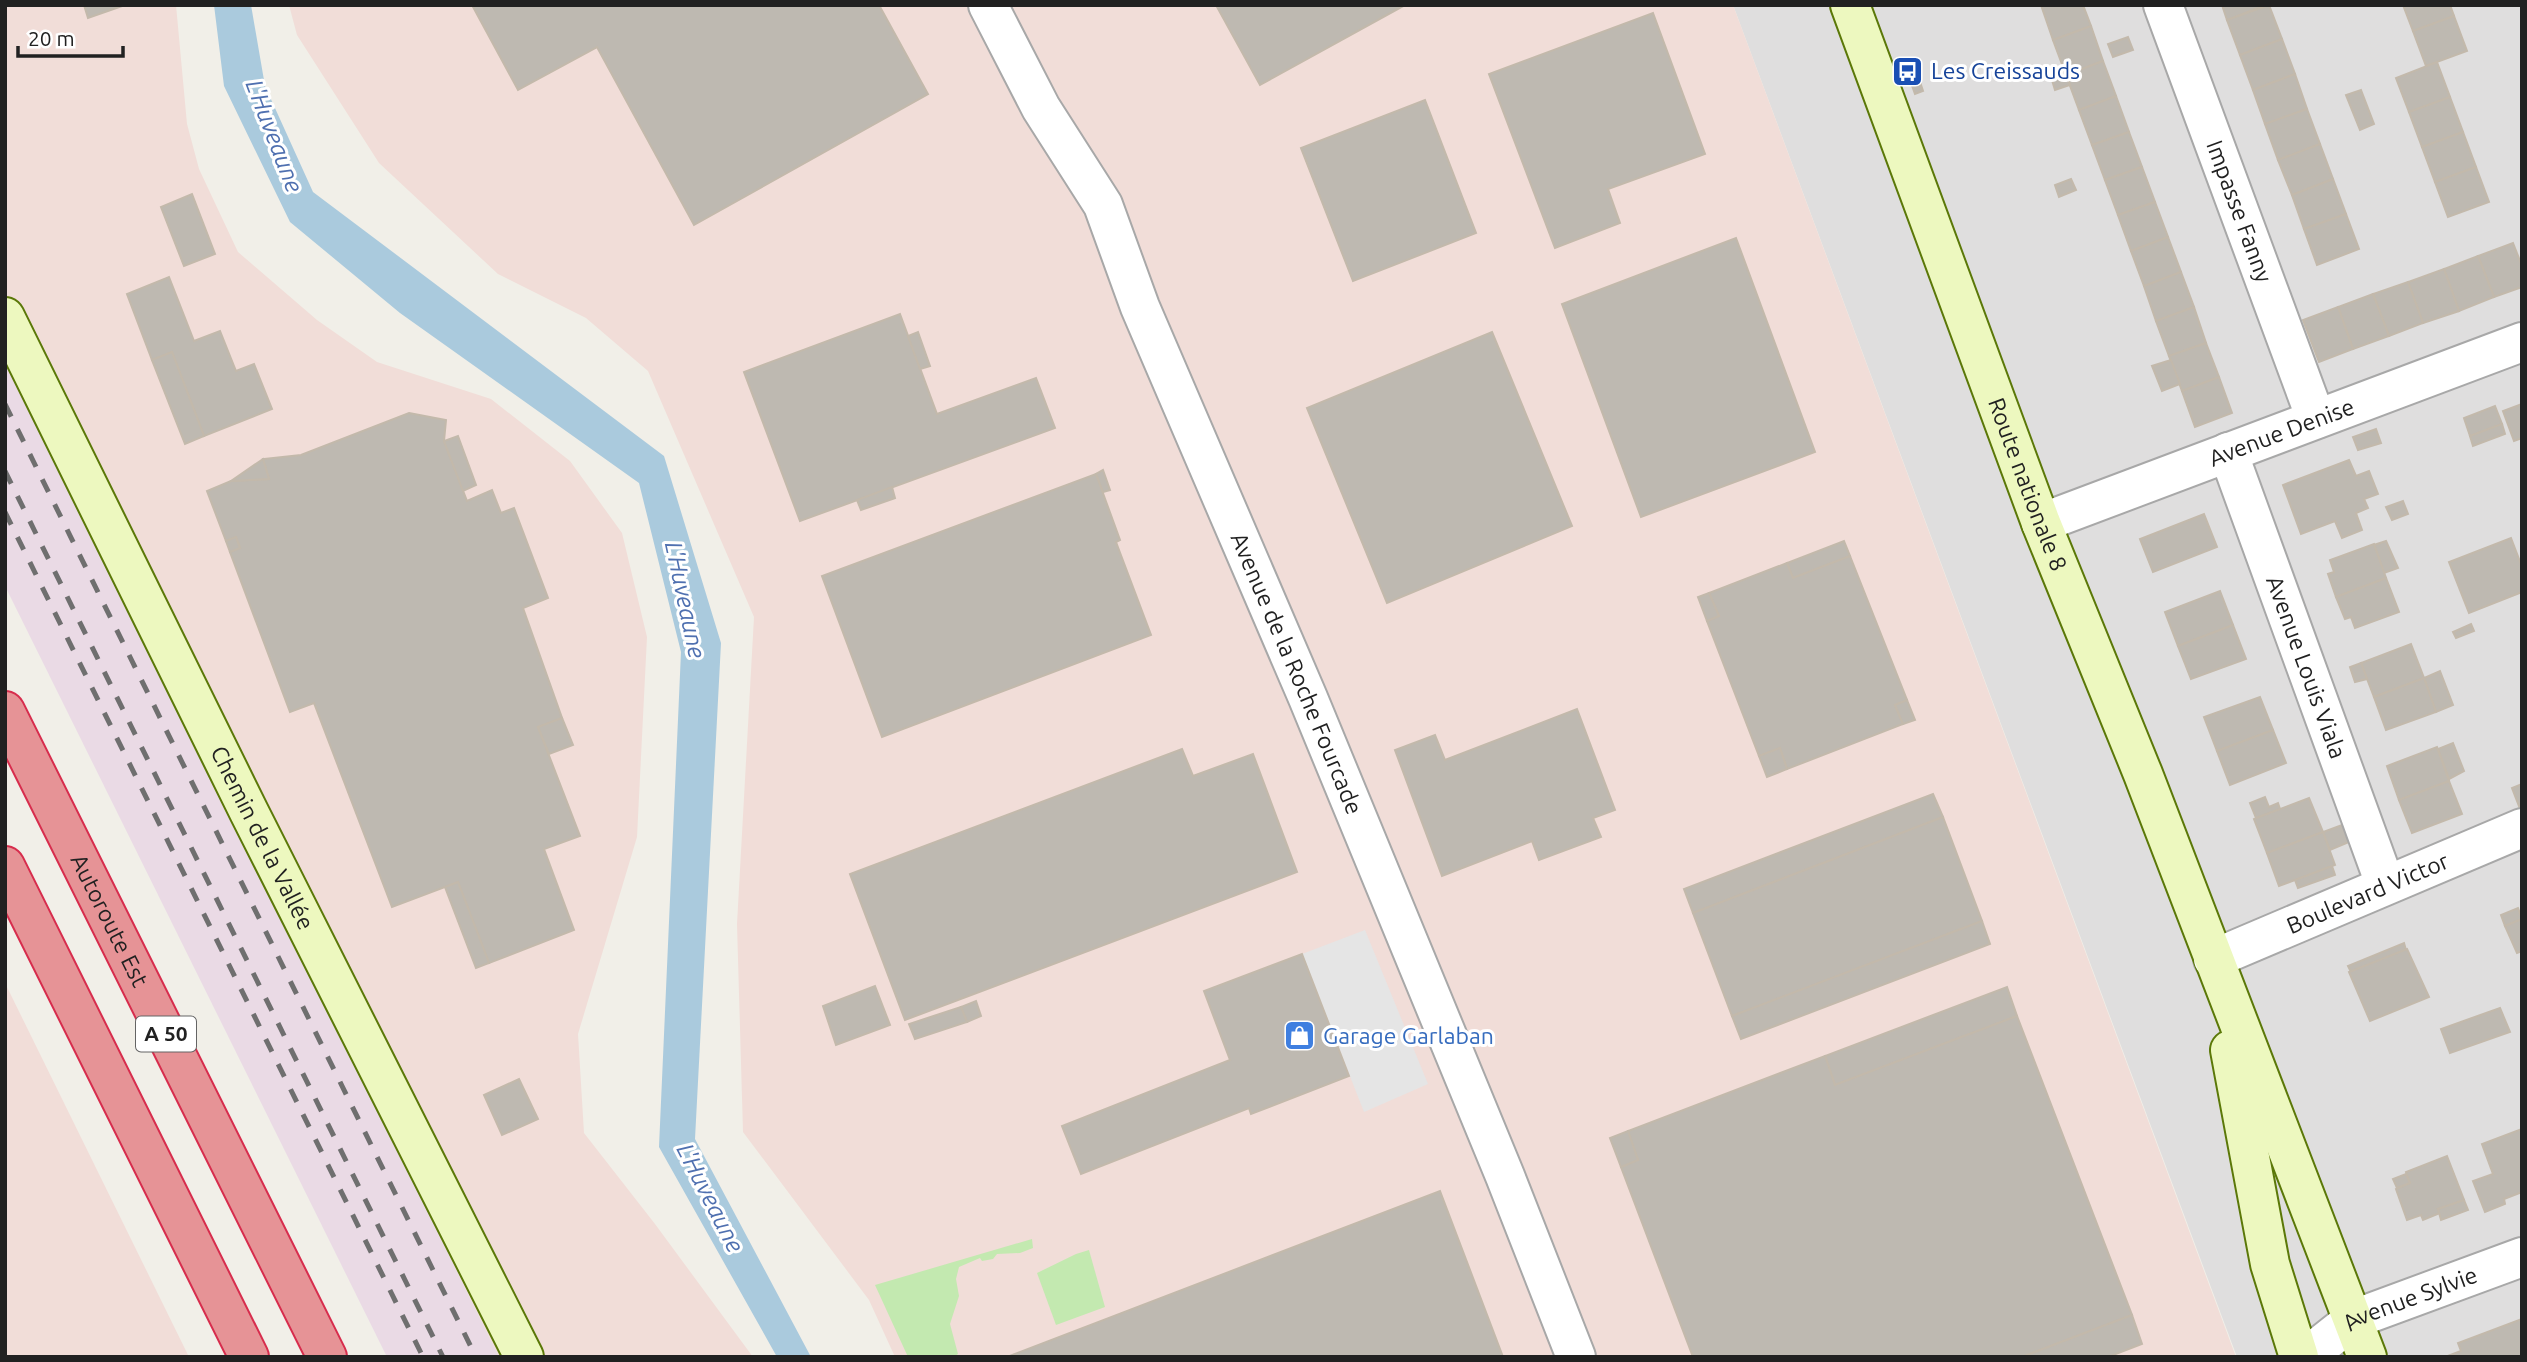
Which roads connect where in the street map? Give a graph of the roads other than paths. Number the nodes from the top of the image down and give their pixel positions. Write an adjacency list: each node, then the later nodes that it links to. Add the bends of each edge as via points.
1 (988, 5): 19 (street, Avenue de la Roche Fourcade, via 1041,108 1103,205 1140,307 1304,688)
2 (1850, 5): 8 (main road, Route nationale 8)
3 (2163, 5): 6 (street, Impasse Fanny)
4 (5, 317): 18 (main road, Chemin de la Vallée)
5 (2522, 342): 6 (street, Avenue Denise)
6 (2316, 419): 7 (street, Avenue Denise)
7 (2228, 452): 8 (street, Avenue Denise); 12 (street, Avenue Louis Viala)
8 (2041, 523): 13 (main road, Route nationale 8)
9 (5, 711): 17 (highway, Autoroute Est / A 50)
10 (2522, 828): 12 (street, Boulevard Victor)
11 (5, 866): 16 (highway)
12 (2385, 884): 13 (street, Boulevard Victor)
13 (2213, 959): 15 (main road); 20 (main road, via 2270,1264)
14 (2522, 1257): 15 (street, Avenue Sylvie)
15 (2354, 1319): 21 (street, Avenue Sylvie); 22 (main road)
16 (249, 1357)
17 (327, 1357)
18 (524, 1357)
19 (1576, 1357)
20 (2299, 1357)
21 (2306, 1357)
22 (2367, 1357)

